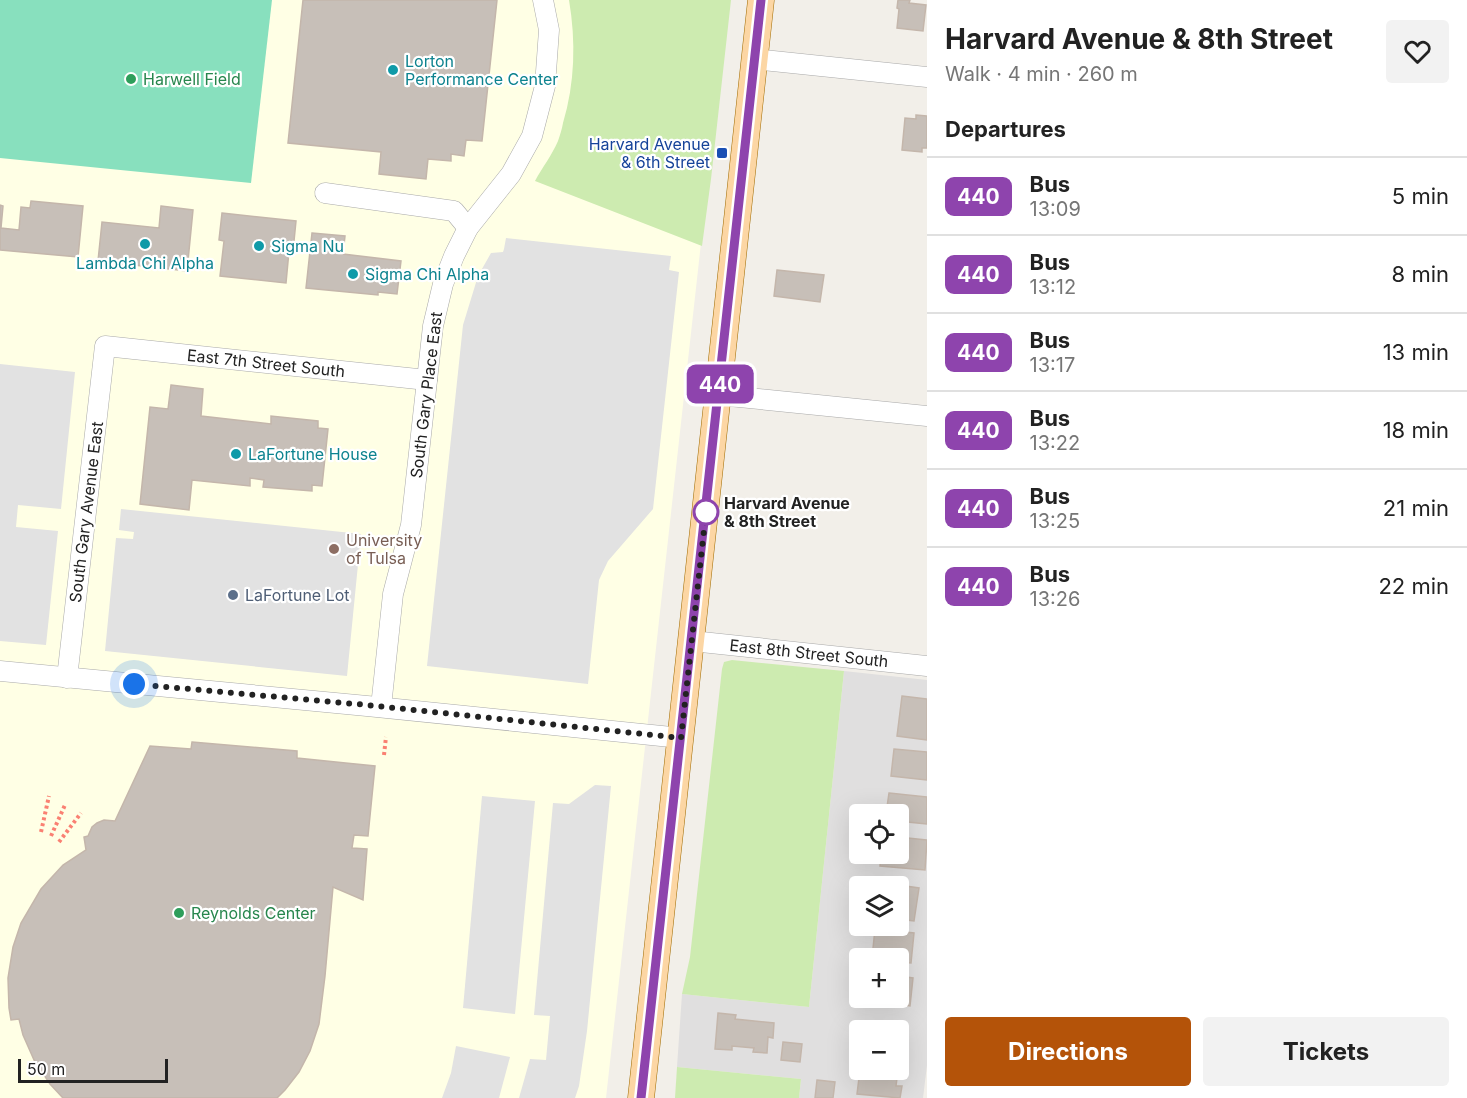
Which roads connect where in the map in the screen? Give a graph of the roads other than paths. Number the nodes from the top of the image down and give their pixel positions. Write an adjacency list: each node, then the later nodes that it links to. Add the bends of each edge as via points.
1 (543, 0): 6 (street, South Gary Place East, via 549,30 545,86 532,136 511,174)
2 (761, 0): 3 (main road)
3 (754, 59): 4 (street); 9 (main road)
4 (927, 77)
5 (325, 193): 6 (street, via 454,211)
6 (468, 228): 8 (street, South Gary Place East, via 437,306)
7 (105, 346): 8 (street, East 7th Street South); 14 (street, South Gary Avenue East)
8 (427, 380): 15 (street, South Gary Place East, via 411,525 393,594)
9 (719, 395): 10 (street); 11 (main road)
10 (927, 416)
11 (692, 641): 12 (street, East 8th Street South); 16 (main road)
12 (927, 666)
13 (0, 671): 14 (street)
14 (68, 678): 15 (street)
15 (381, 707): 16 (street)
16 (681, 738): 17 (main road)
17 (642, 1098)

